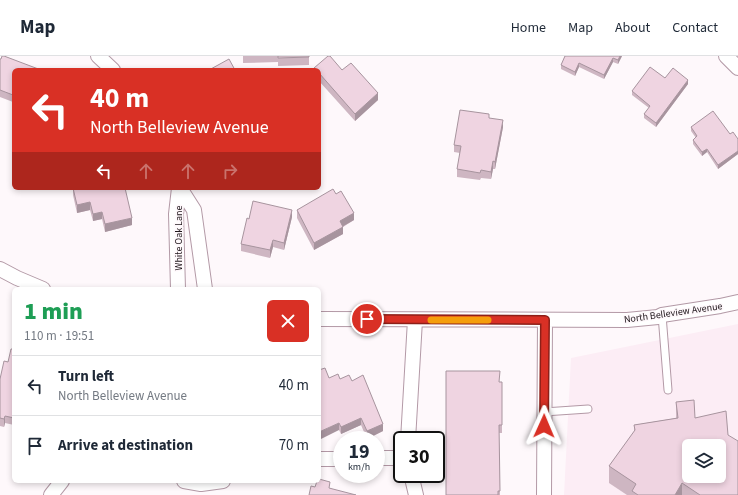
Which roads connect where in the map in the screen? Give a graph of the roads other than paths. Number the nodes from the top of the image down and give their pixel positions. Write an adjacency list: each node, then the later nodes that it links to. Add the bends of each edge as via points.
1 (98, 56): 3 (street)
2 (726, 56): 4 (street)
3 (111, 68)
4 (738, 68)
5 (180, 190): 9 (street, White Oak Lane, via 176,214)
6 (181, 190): 10 (street, White Oak Lane, via 194,210)
7 (0, 269): 8 (street)
8 (38, 287)
9 (178, 287)
10 (205, 287)
11 (738, 302): 12 (street, North Belleview Avenue)
12 (662, 315): 15 (street, North Belleview Avenue, via 626,320); 16 (lane)
13 (321, 319): 14 (street, North Belleview Avenue)
14 (415, 320): 15 (street, North Belleview Avenue); 19 (street)
15 (545, 320): 18 (street)
16 (668, 390)
17 (588, 409): 18 (lane)
18 (544, 412): 28 (street)
19 (409, 431)
20 (321, 459): 21 (street)
21 (333, 459)
22 (60, 483): 26 (street)
23 (195, 483): 24 (street)
24 (208, 483)
25 (413, 483): 27 (street)
26 (51, 495)
27 (416, 495)
28 (544, 495)

